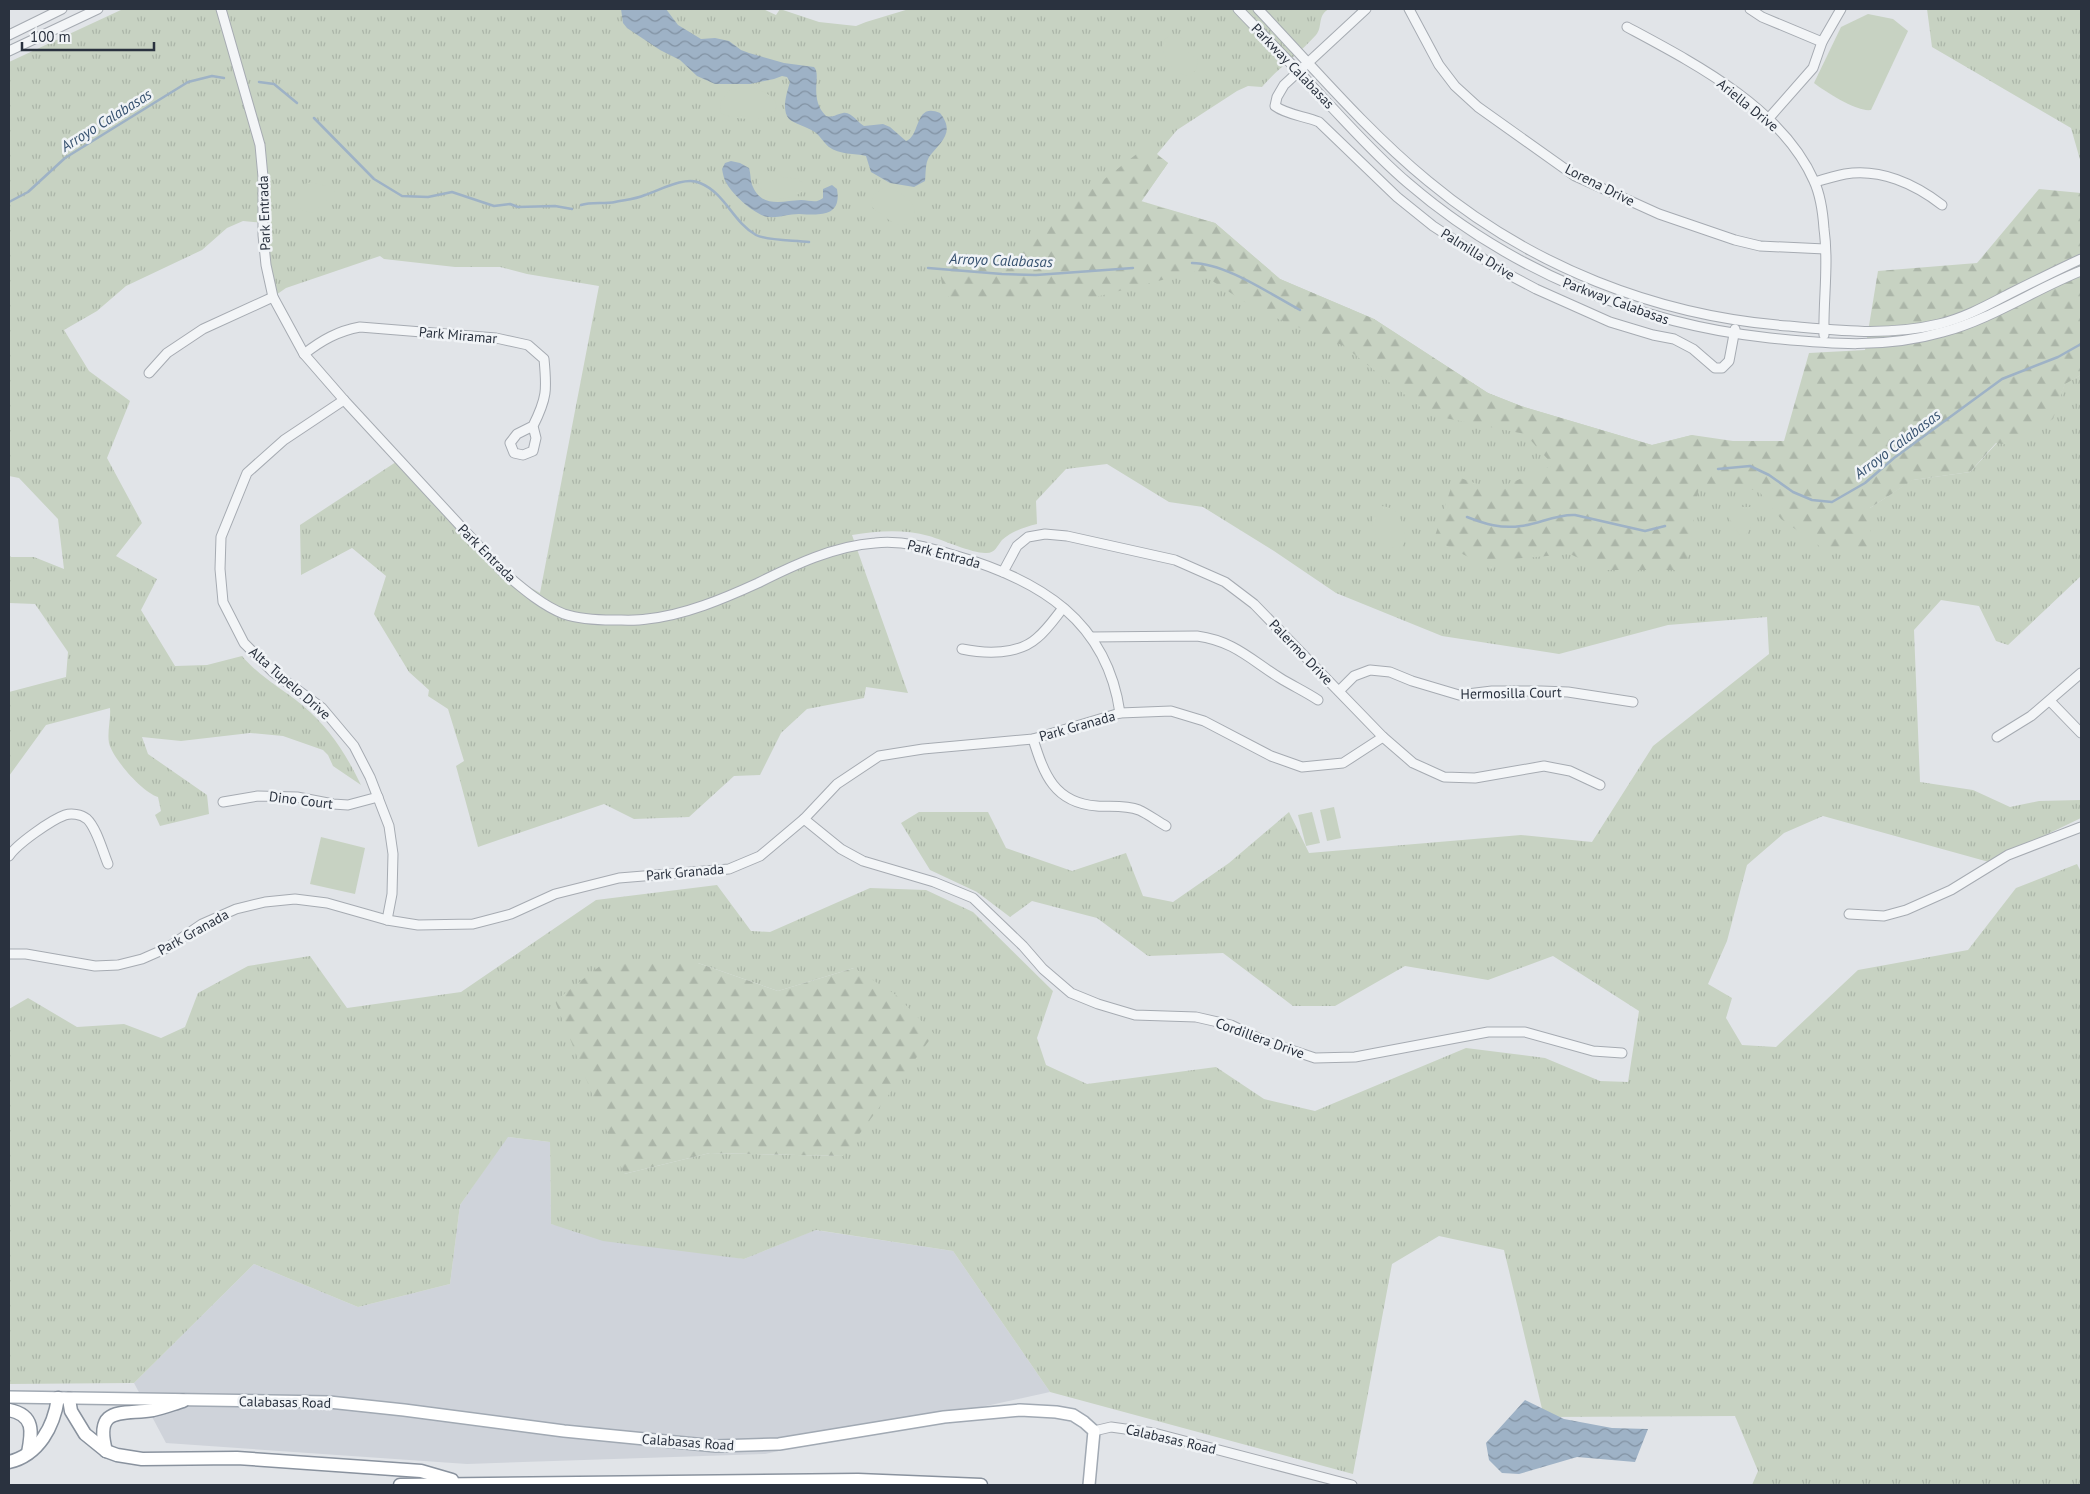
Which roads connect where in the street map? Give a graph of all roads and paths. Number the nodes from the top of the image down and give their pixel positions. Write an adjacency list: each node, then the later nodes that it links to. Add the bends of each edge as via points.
1 (62, 9): 11 (street)
2 (98, 9): 13 (street)
3 (221, 9): 22 (street, Park Entrada, via 260,145 263,235)
4 (1238, 9): 15 (street, Parkway Calabasas)
5 (1258, 9): 14 (street, Parkway Calabasas)
6 (1366, 9): 14 (street, Palmilla Drive)
7 (1409, 9): 19 (street, Lorena Drive, via 1440,66 1455,86 1478,107 1575,176 1659,214 1734,240 1760,246)
8 (1750, 9): 12 (street)
9 (1840, 9): 12 (street)
10 (1626, 27): 16 (street, Ariella Drive, via 1725,84)
11 (9, 35)
12 (1822, 42): 16 (street, via 1813,68)
13 (9, 51)
14 (1308, 63): 15 (street, Palmilla Drive); 23 (street, Parkway Calabasas, via 1428,182 1492,228 1548,260 1611,288 1648,301)
15 (1299, 72): 25 (street, Parkway Calabasas, via 1407,182 1440,209 1513,257 1612,302 1672,321); 25 (street, Palmilla Drive, via 1284,85 1275,106 1281,111 1319,122 1397,198 1502,271 1536,290 1610,322 1674,339 1693,349 1715,368 1722,368 1729,361)
16 (1769, 118): 17 (street, Ariella Drive, via 1799,152)
17 (1814, 182): 18 (street, via 1847,174 1886,176 1917,187); 19 (street, Ariella Drive)
18 (1942, 205)
19 (1825, 249): 24 (street, Ariella Drive)
20 (2081, 259): 24 (street, Parkway Calabasas, via 1975,311 1941,324 1902,331)
21 (2081, 271): 26 (street, Parkway Calabasas, via 1945,332 1858,345)
22 (273, 297): 27 (street, Park Entrada); 28 (street, via 203,329 167,353)
23 (1737, 321): 24 (street, Parkway Calabasas); 25 (street)
24 (1824, 330): 26 (street, Ariella Drive)
25 (1734, 334): 26 (street, Parkway Calabasas)
26 (1824, 343)
27 (304, 354): 29 (street, Park Entrada); 30 (street, Park Miramar, via 342,330 360,328 496,338 528,345 544,359 547,390)
28 (149, 373)
29 (344, 400): 31 (street, Park Entrada, via 502,571 532,596 564,614 600,620 645,620 668,616 742,590 831,552 875,542 908,543); 46 (street, Alta Tupelo Drive, via 284,440 246,473 221,537 220,569 224,602 244,643 273,672 322,708 354,746)
30 (533, 426)
31 (1003, 572): 32 (street, Park Entrada, via 1043,592); 36 (street, Palermo Drive, via 1017,546 1028,537 1045,534 1175,560 1225,582 1254,604)
32 (1063, 608): 33 (street, Park Entrada, via 1083,625); 34 (street, via 1037,638 1020,649 981,653)
33 (1091, 637): 37 (street, via 1210,638 1234,646); 40 (street, Park Entrada, via 1111,672)
34 (962, 649)
35 (2081, 673): 39 (street)
36 (1339, 691): 38 (street, Hermosilla Court, via 1354,676 1370,670 1390,672 1459,695 1492,691 1568,692); 42 (street, Palermo Drive)
37 (1318, 700)
38 (1633, 702)
39 (2050, 702): 41 (street); 43 (street)
40 (1120, 713): 42 (street, Park Granada, via 1171,712 1204,721 1271,756 1302,767 1343,763); 44 (street, Park Granada)
41 (2081, 733)
42 (1382, 737): 45 (street, Palermo Drive, via 1413,763 1444,777 1475,778 1544,766 1570,771)
43 (1997, 737)
44 (1033, 739): 48 (street, Park Granada, via 879,756 837,784); 49 (street, via 1048,779 1066,796 1094,806 1139,810)
45 (1600, 785)
46 (378, 797): 47 (street, Dino Court, via 348,805 297,797 258,796); 54 (street, Alta Tupelo Drive, via 389,826 393,854 392,894)
47 (223, 802)
48 (804, 819): 54 (street, Park Granada, via 760,856 729,869 619,878 554,894 511,914 473,924 418,925); 56 (street, Cordillera Drive, via 842,849 864,861 934,882 973,898 1071,993 1135,1015 1196,1017 1232,1025 1264,1041 1315,1058 1355,1057 1488,1032 1525,1032 1593,1051)
49 (1166, 826)
50 (2081, 827): 53 (street, via 2008,855 1951,890 1906,910 1884,916)
51 (9, 856): 52 (street, via 27,838 65,815 77,814 92,828)
52 (108, 864)
53 (1849, 914)
54 (386, 920): 55 (street, Park Granada, via 326,902 295,899 236,909 202,924 167,948 142,959 118,964 95,966)
55 (9, 954)
56 (1622, 1053)
57 (9, 1398): 58 (main road, Calabasas Road)
58 (64, 1398): 59 (main road, Calabasas Road); 62 (highway, via 85,1434); 63 (highway, via 46,1434)
59 (183, 1401): 61 (main road, Calabasas Road, via 362,1405 564,1431 716,1446 779,1444 944,1417 1012,1411 1073,1415); 62 (highway, via 153,1410 123,1411 110,1416 103,1429)
60 (9, 1410): 63 (highway, via 26,1418 31,1436)
61 (1094, 1431): 68 (main road); 69 (street, Calabasas Road, via 1111,1427 1154,1433)
62 (106, 1451): 65 (highway, via 142,1459 237,1458 421,1471)
63 (28, 1453): 64 (highway)
64 (9, 1462)
65 (463, 1484): 66 (highway); 67 (highway, via 858,1480)
66 (400, 1485)
67 (980, 1485)
68 (1089, 1485)
69 (1352, 1485)

